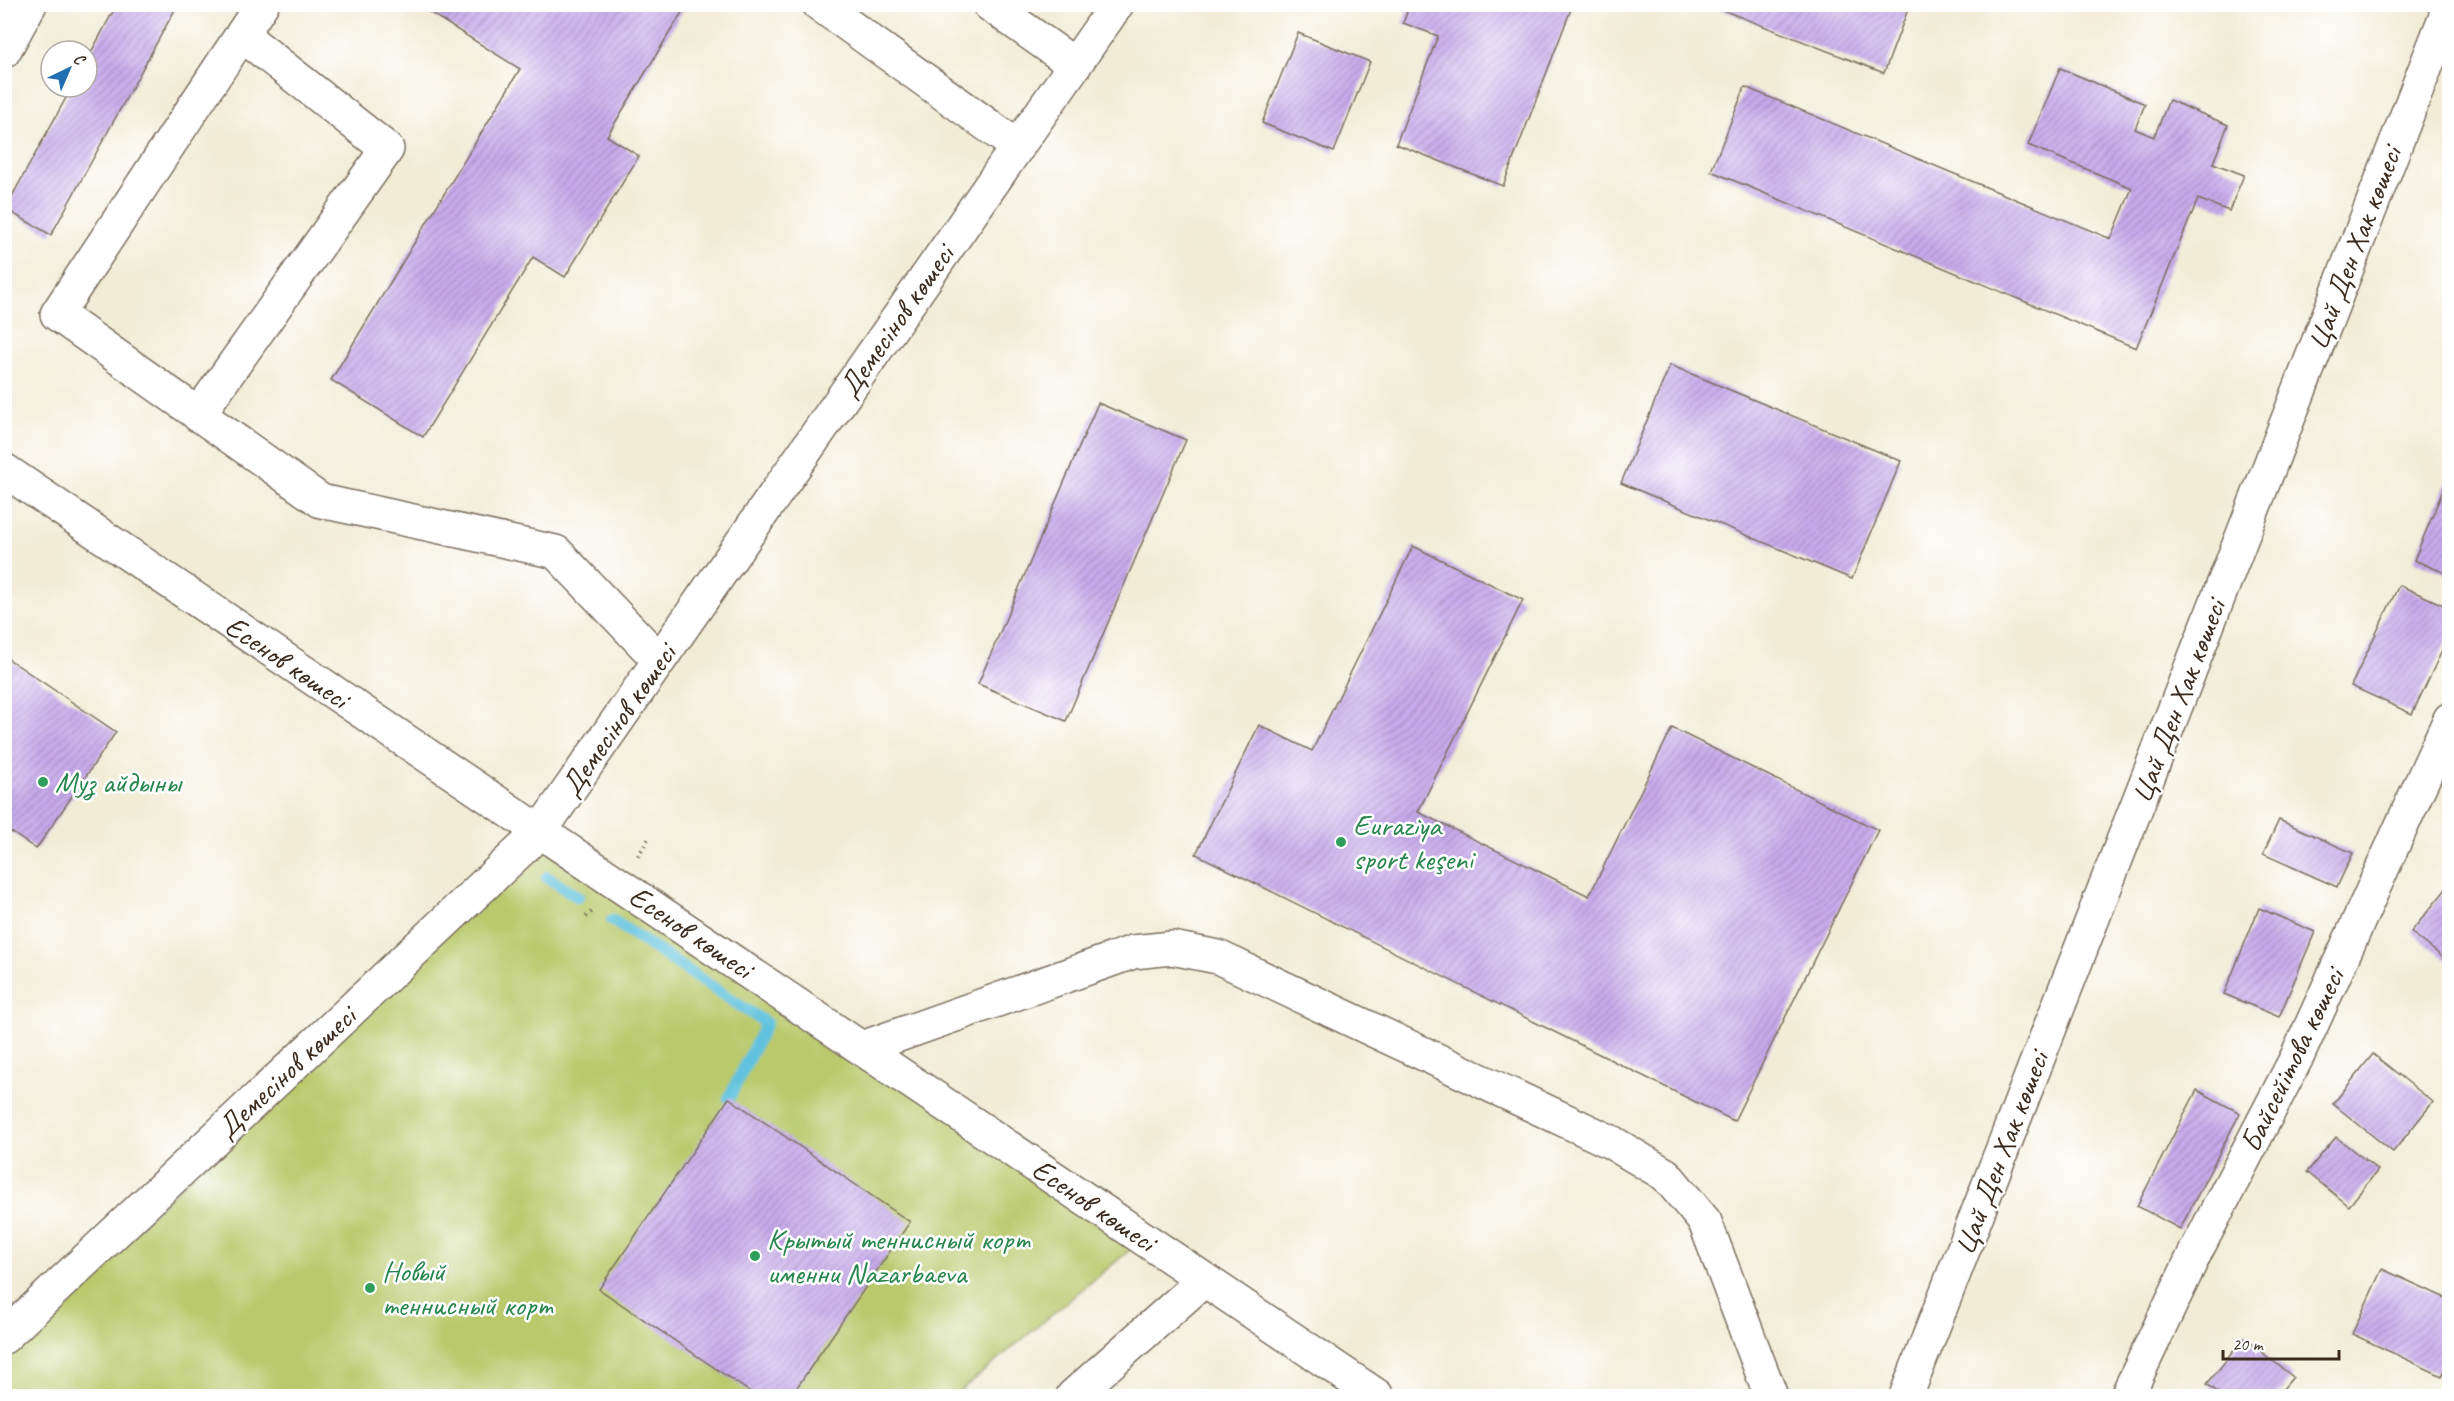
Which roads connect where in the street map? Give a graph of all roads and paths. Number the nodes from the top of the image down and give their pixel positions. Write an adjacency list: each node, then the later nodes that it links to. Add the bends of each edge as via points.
1 (30, 4): 8 (street)
2 (262, 4): 7 (street)
3 (819, 4): 10 (street)
4 (989, 4): 9 (street)
5 (1118, 4): 9 (street, Демесінов көшесі)
6 (2450, 5): 22 (street, Цай Ден Хак көшесі)
7 (242, 35): 11 (street, via 57,314); 11 (street, via 387,149)
8 (4, 51)
9 (1075, 65): 10 (street, Демесінов көшесі)
10 (1018, 147): 13 (street, Демесінов көшесі)
11 (198, 415): 13 (street, via 321,501 556,552)
12 (4, 470): 15 (street, Есенов көшесі)
13 (659, 660): 15 (street, Демесінов көшесі)
14 (2450, 719): 23 (street, Байсейітова көшесі, via 2298,1055 2196,1251)
15 (539, 833): 16 (street, Есенов көшесі); 18 (street, Демесінов көшесі)
16 (862, 1048): 17 (street, Есенов көшесі); 21 (street, via 1133,952 1172,948 1218,957 1611,1142 1666,1175 1705,1221)
17 (1204, 1280): 19 (street); 20 (street, Есенов көшесі)
18 (4, 1337)
19 (1072, 1396)
20 (1377, 1396)
21 (1771, 1396)
22 (1906, 1396)
23 (2127, 1396)

